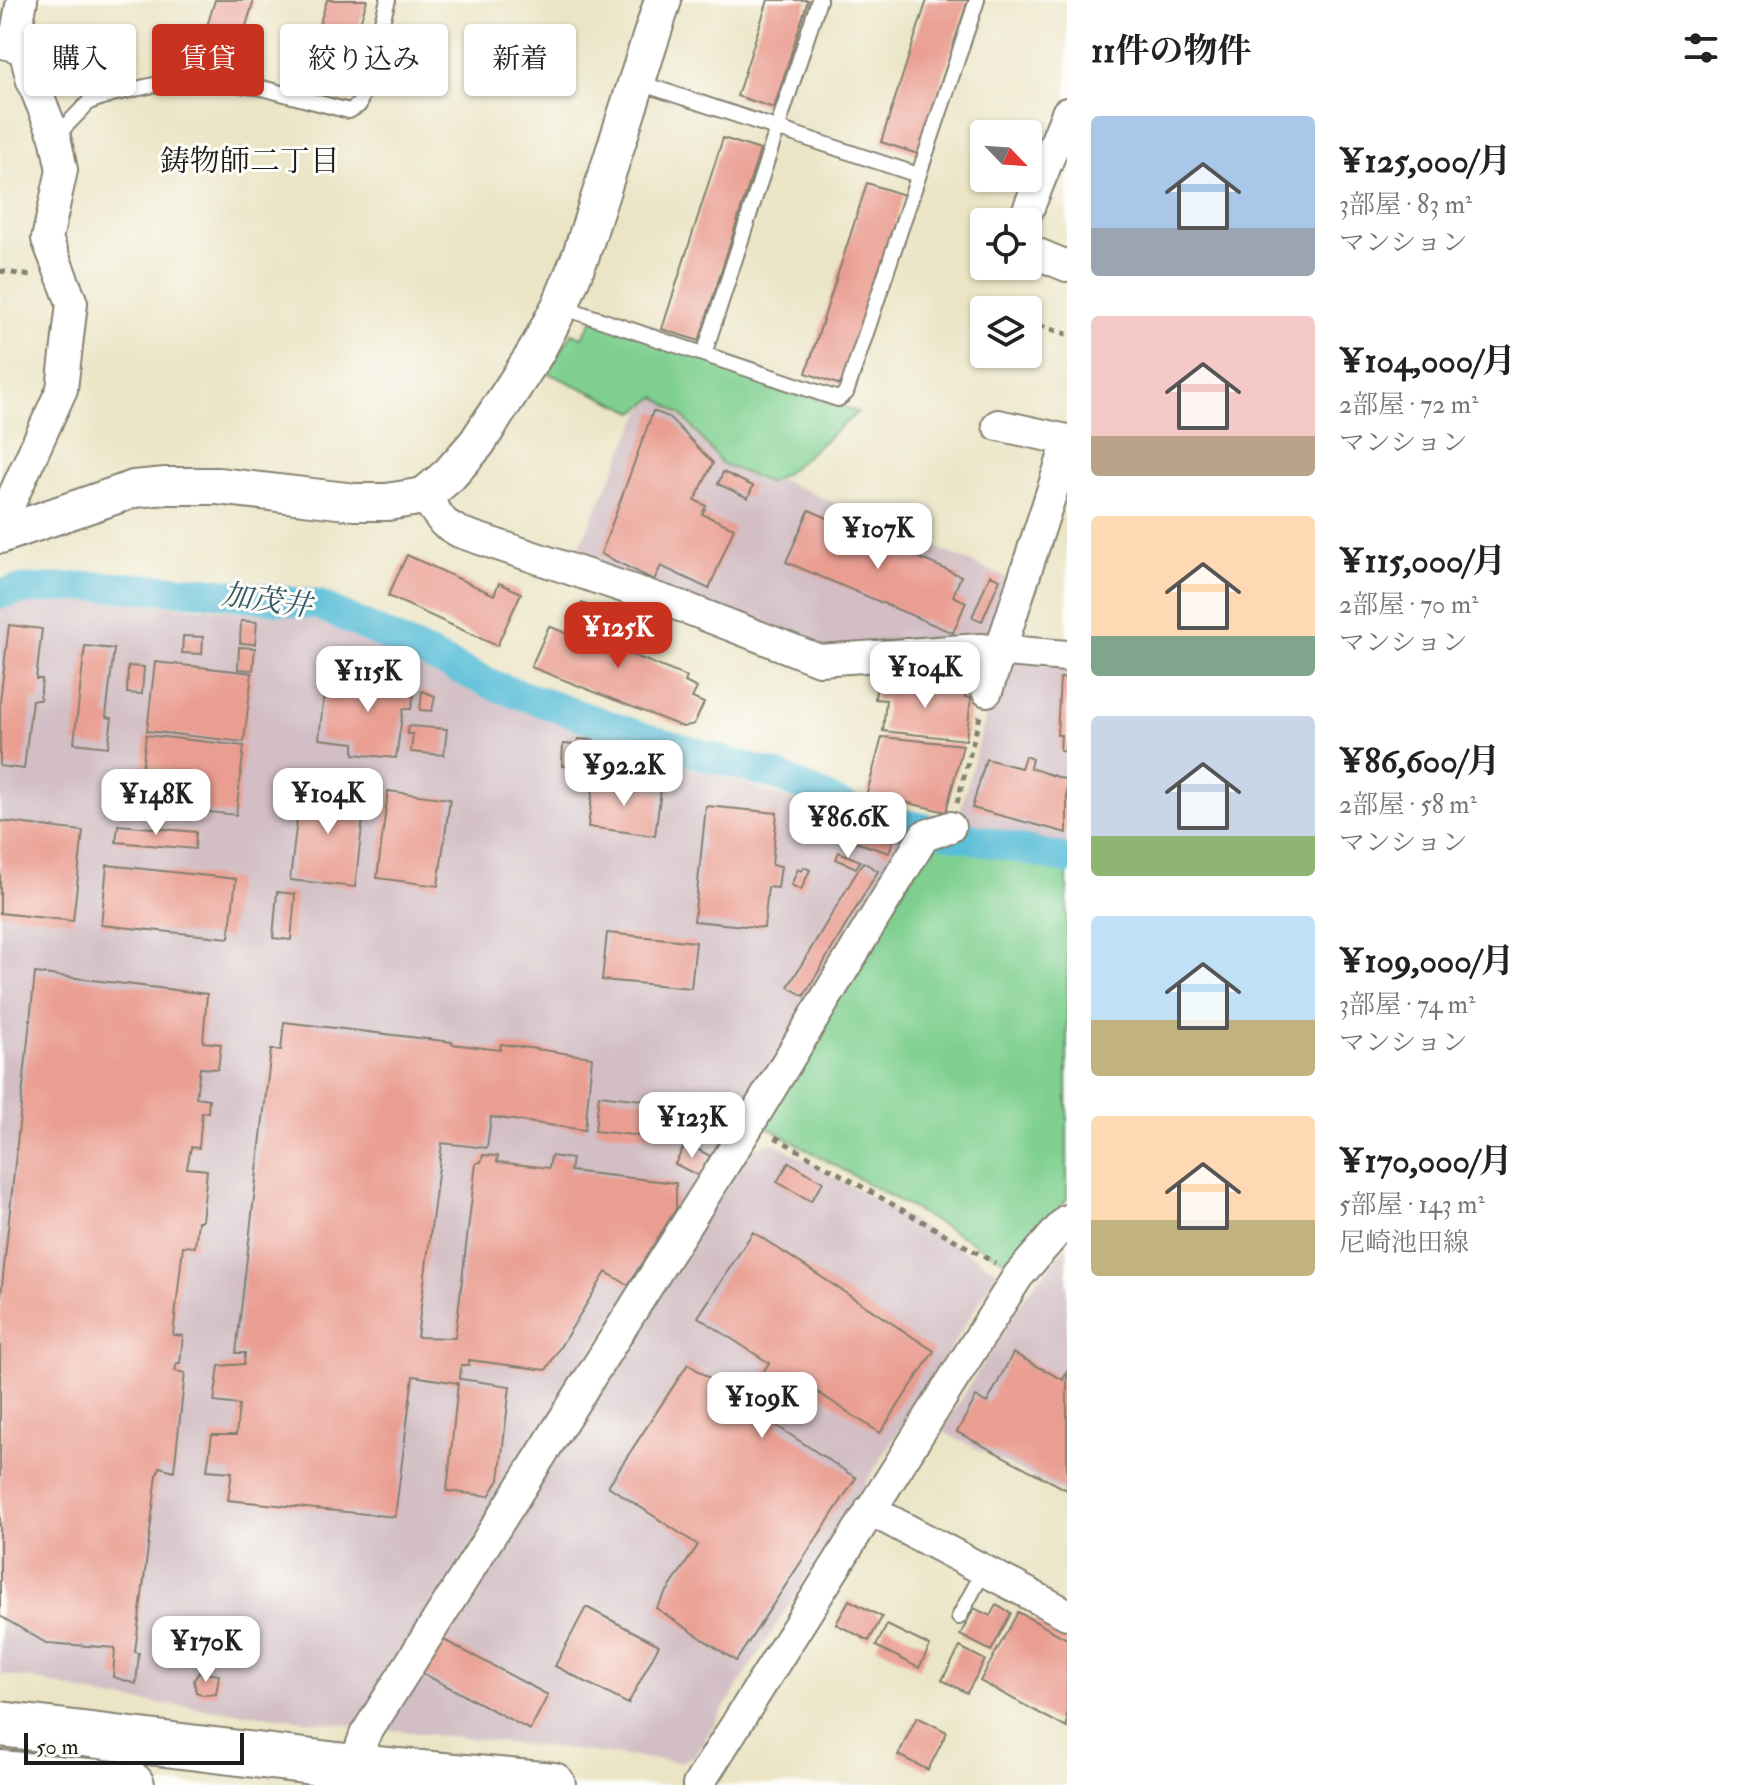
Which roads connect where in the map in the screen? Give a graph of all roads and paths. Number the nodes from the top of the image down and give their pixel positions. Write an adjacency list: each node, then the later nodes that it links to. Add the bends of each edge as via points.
1 (22, 0): 6 (street)
2 (388, 0): 10 (lane, via 359,105 349,111 262,88 187,78 89,102)
3 (663, 0): 7 (street)
4 (819, 0): 9 (lane)
5 (977, 0): 11 (lane)
6 (12, 46): 10 (street)
7 (636, 82): 9 (lane); 15 (street)
8 (1067, 113): 12 (street)
9 (777, 129): 11 (lane); 18 (lane)
10 (55, 137): 22 (street, via 62,170 47,239 72,303 62,389)
11 (918, 175): 18 (lane, via 846,393 838,399)
12 (1029, 208)
13 (1042, 256): 14 (street)
14 (1067, 266)
15 (560, 306): 18 (lane); 21 (street, via 477,443)
16 (1042, 326): 17 (path)
17 (1067, 334)
18 (704, 354)
19 (998, 425): 20 (street)
20 (1067, 442): 23 (street)
21 (424, 496): 22 (street, via 355,502 218,486 166,486 134,489); 23 (street, via 444,523 459,532 671,603 819,660)
22 (0, 535)
23 (999, 651): 24 (street); 25 (street)
24 (1067, 656)
25 (987, 691): 26 (path)
26 (950, 827): 27 (street, via 924,836)
27 (750, 1123): 29 (path); 36 (street, via 365,1735)
28 (1067, 1220): 29 (street)
29 (1018, 1276): 30 (street)
30 (870, 1510): 31 (street); 39 (street)
31 (984, 1570): 32 (street); 33 (lane)
32 (1067, 1614)
33 (959, 1617)
34 (0, 1724): 36 (main road)
35 (0, 1773): 37 (main road)
36 (352, 1776): 38 (main road)
37 (132, 1785)
38 (553, 1785)
39 (698, 1785)

